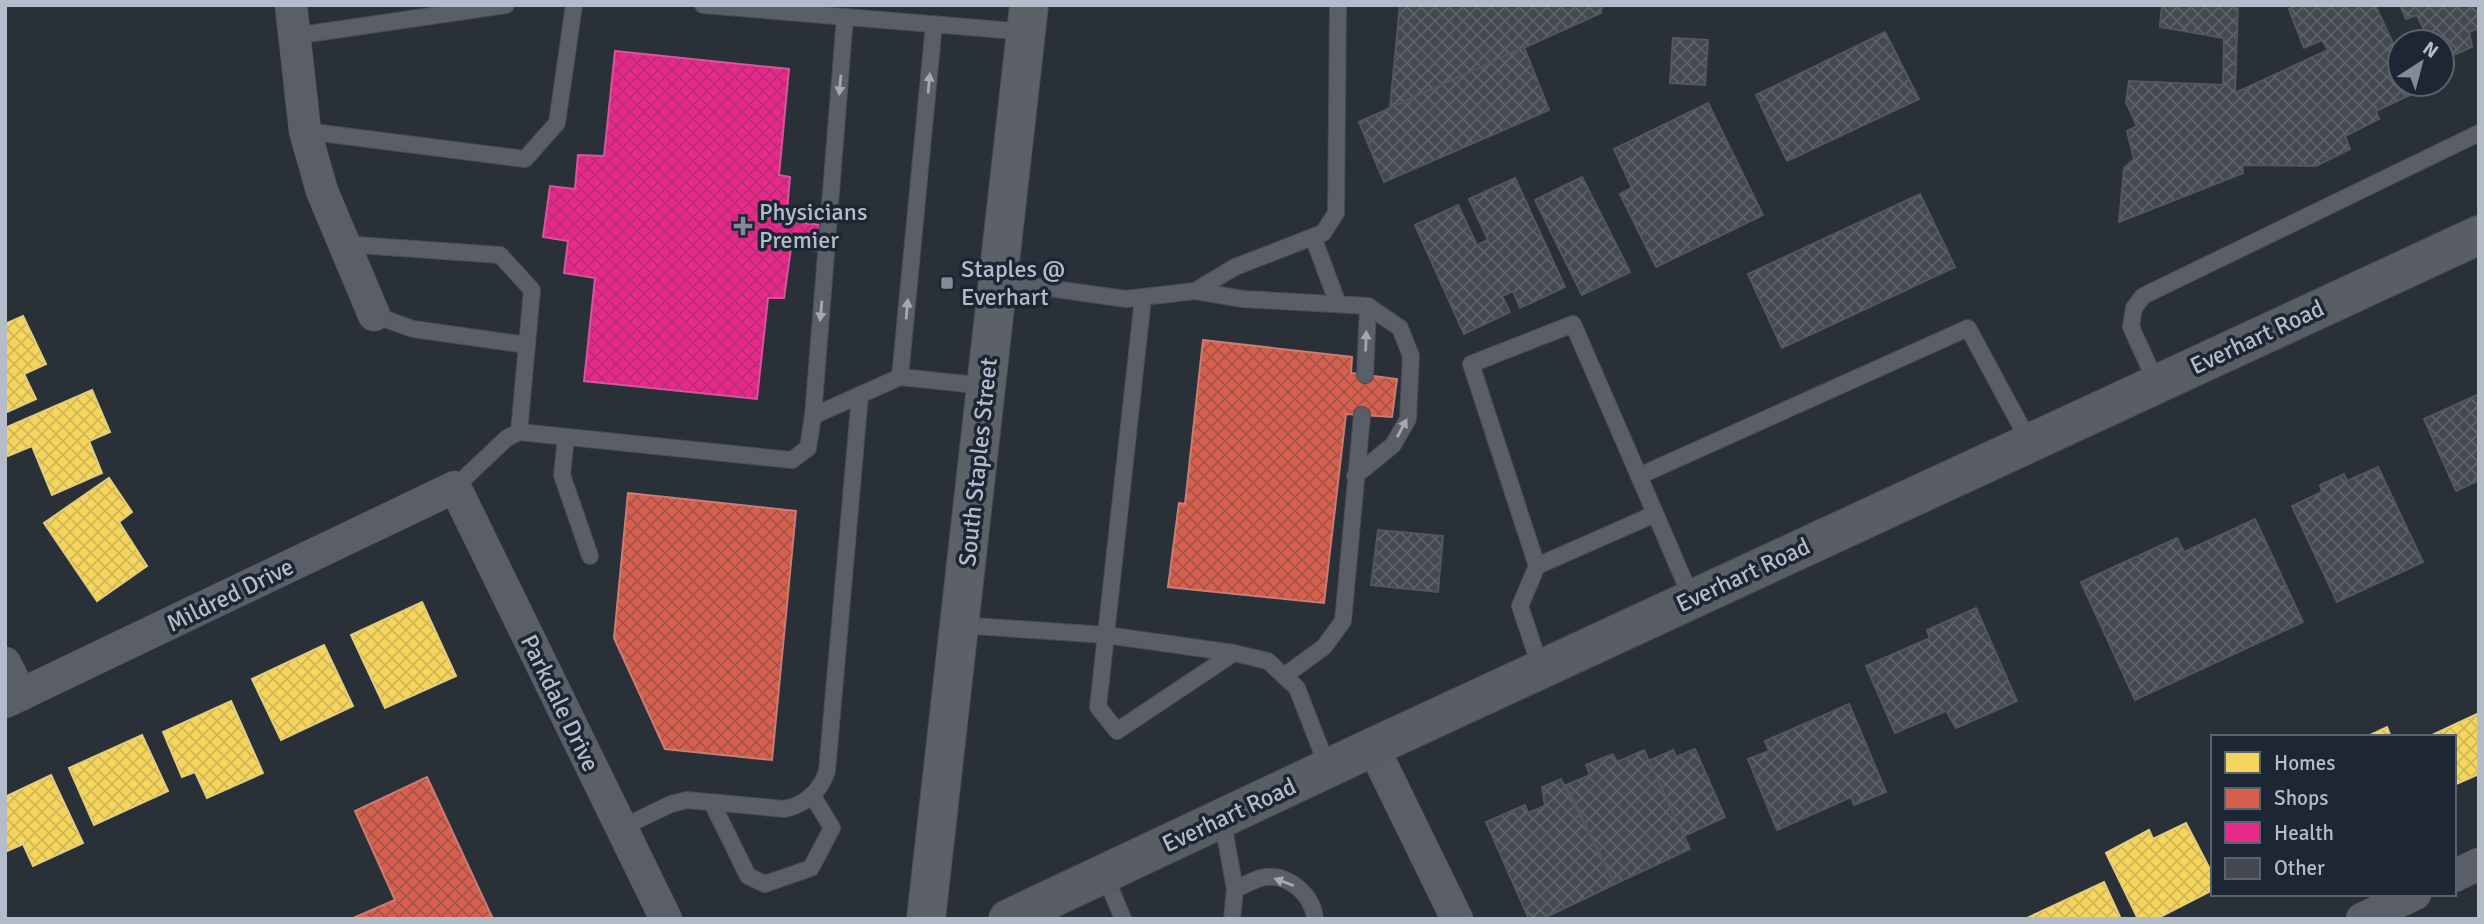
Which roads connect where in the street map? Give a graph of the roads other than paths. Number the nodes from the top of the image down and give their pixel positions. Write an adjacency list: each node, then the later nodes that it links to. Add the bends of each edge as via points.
1 (290, 5): 9 (street)
2 (506, 5): 9 (lane)
3 (574, 5): 10 (lane, via 557,123 525,159)
4 (703, 5): 6 (lane)
5 (1338, 5): 13 (lane, via 1336,213 1323,233)
6 (845, 17): 8 (lane); 28 (lane, one-way to 28)
7 (1028, 18): 8 (lane); 15 (main road, South Staples Street)
8 (934, 24): 23 (lane, one-way to 8)
9 (294, 36): 10 (street)
10 (305, 131): 14 (street, via 322,191)
11 (2479, 133): 24 (lane, via 2143,296 2134,309 2131,327)
12 (2479, 234): 24 (main road, Everhart Road)
13 (1313, 237): 16 (lane, via 1235,267); 18 (lane)
14 (344, 244): 20 (street); 21 (lane, via 500,254 532,290)
15 (998, 281): 17 (lane); 25 (main road, South Staples Street)
16 (1195, 291): 17 (lane); 18 (lane, via 1243,299)
17 (1143, 298): 40 (lane)
18 (1338, 304): 19 (lane)
19 (1368, 306): 22 (lane, one-way to 19); 32 (lane, one-way to 19, via 1393,445 1408,419 1411,356 1400,328)
20 (374, 315): 21 (lane, via 413,330)
21 (527, 345): 29 (lane)
22 (1365, 375)
23 (900, 377): 25 (lane); 26 (lane)
24 (2157, 384): 31 (main road, Everhart Road)
25 (986, 386): 39 (main road, South Staples Street)
26 (860, 395): 28 (lane); 48 (lane, via 827,771)
27 (1362, 415): 32 (lane)
28 (813, 416): 30 (lane, via 808,448 792,460)
29 (519, 432): 30 (lane); 34 (lane)
30 (566, 437): 36 (lane, via 562,475)
31 (2030, 443): 33 (lane, via 1968,328); 38 (main road, Everhart Road)
32 (1355, 476): 44 (lane, via 1343,621 1324,647)
33 (1639, 476): 35 (lane); 37 (lane, via 1573,324 1471,364)
34 (455, 487): 45 (street, Mildred Drive); 51 (street, Parkdale Drive)
35 (1655, 514): 37 (lane); 38 (lane)
36 (590, 556)
37 (1537, 566): 43 (lane, via 1520,606)
38 (1692, 599): 43 (main road, Everhart Road)
39 (959, 625): 40 (lane); 58 (main road, South Staples Street)
40 (1106, 635): 41 (lane); 41 (lane, via 1098,707 1117,731)
41 (1234, 653): 44 (lane, via 1268,660)
42 (5, 663): 45 (street)
43 (1541, 669): 46 (main road, Everhart Road)
44 (1284, 676): 47 (lane, via 1297,688)
45 (13, 699)
46 (1373, 747): 47 (main road, Everhart Road); 63 (street)
47 (1328, 768): 50 (main road, Everhart Road)
48 (813, 795): 49 (lane, via 785,809); 49 (lane, via 832,828 811,868 765,884 748,876)
49 (712, 803): 51 (lane, via 687,800 671,804)
50 (1222, 818): 53 (main road, Everhart Road); 55 (lane)
51 (621, 828): 57 (street, Parkdale Drive)
52 (2479, 864): 54 (street)
53 (1104, 873): 59 (main road, Everhart Road); 60 (lane)
54 (2456, 875)
55 (1234, 889): 61 (lane); 62 (lane, one-way to 55, via 1314,908 1302,890 1283,881 1266,877)
56 (2411, 896): 64 (street)
57 (666, 919)
58 (926, 919)
59 (1008, 919)
60 (1123, 919)
61 (1232, 919)
62 (1315, 919)
63 (1457, 919)
64 (2362, 919)

